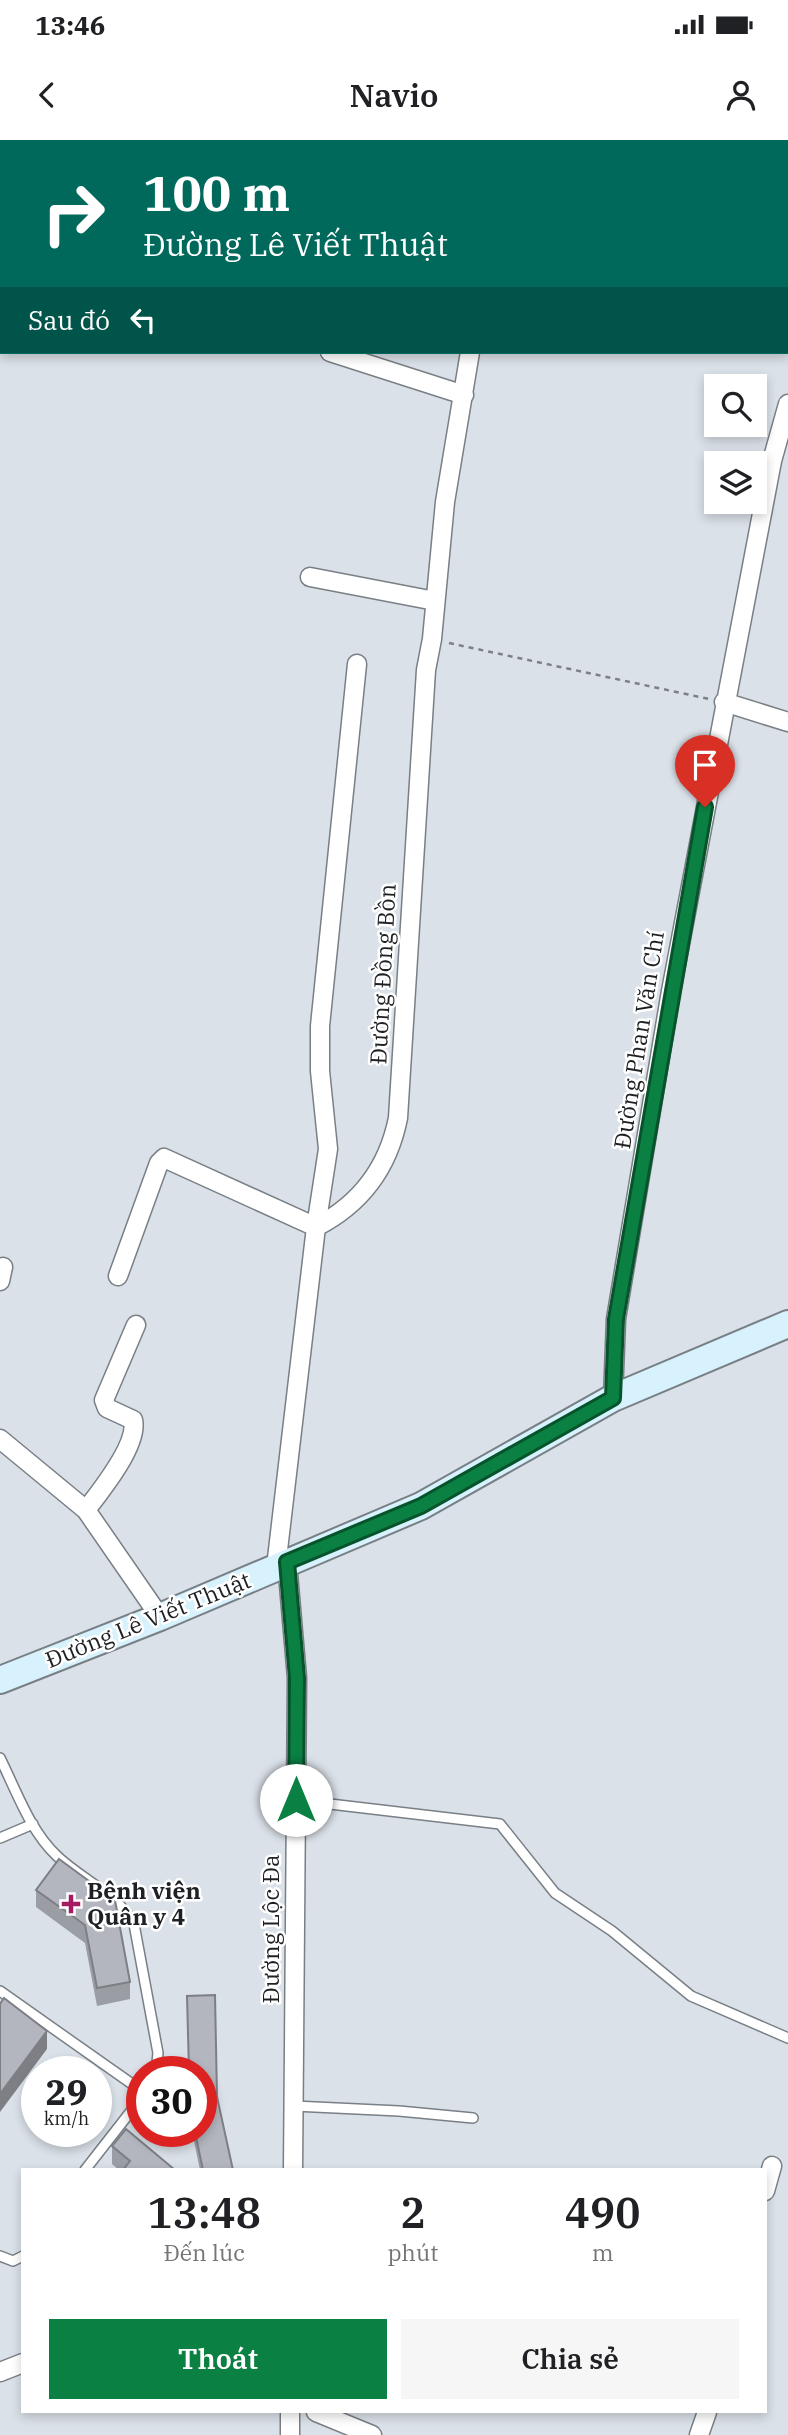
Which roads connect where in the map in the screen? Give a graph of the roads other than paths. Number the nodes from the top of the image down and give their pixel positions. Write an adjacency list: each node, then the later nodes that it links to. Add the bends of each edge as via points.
1 (336, 354): 3 (street)
2 (470, 354): 3 (street, Đường Đồng Bồn)
3 (464, 395): 7 (street, Đường Đồng Bồn, via 445,502)
4 (788, 404): 5 (street, Đường Phan Văn Chí)
5 (780, 464): 9 (street, Đường Phan Văn Chí)
6 (310, 577): 7 (street)
7 (435, 601): 11 (street, Đường Đồng Bồn, via 426,670 398,1118 386,1159 365,1191 339,1216)
8 (357, 664): 11 (street, via 320,1026 328,1149)
9 (724, 702): 10 (street); 15 (street, Đường Phan Văn Chí, via 616,1319)
10 (788, 722)
11 (316, 1227): 12 (street, via 163,1158); 18 (street)
12 (118, 1276)
13 (788, 1324): 15 (main road, Đường Lê Viết Thuật)
14 (136, 1325): 17 (street, via 104,1400 107,1408 133,1420 133,1431 118,1465)
15 (613, 1398): 18 (main road, Đường Lê Viết Thuật, via 421,1506)
16 (0, 1439): 17 (street)
17 (86, 1510): 19 (street)
18 (282, 1564): 19 (main road, Đường Lê Viết Thuật); 22 (street, Đường Lộc Đa, via 297,1678)
19 (160, 1617): 20 (main road, Đường Lê Viết Thuật)
20 (0, 1680)
21 (0, 1758): 23 (lane)
22 (296, 1800): 26 (lane, via 500,1824 546,1885 612,1931 691,1996); 29 (street, Đường Lộc Đa)
23 (33, 1824): 24 (lane); 27 (lane, via 56,1856 122,1906 134,1924)
24 (0, 1838)
25 (0, 1991): 28 (lane)
26 (788, 2038)
27 (158, 2056)
28 (126, 2080)
29 (294, 2106): 31 (lane); 34 (street, Đường Lộc Đa)
30 (126, 2117): 33 (lane)
31 (473, 2118)
32 (772, 2166): 35 (street)
33 (87, 2168)
34 (293, 2168)
35 (767, 2184)
36 (0, 2256): 37 (lane, via 13,2261)
37 (21, 2257)
38 (21, 2364): 39 (street)
39 (0, 2372)
40 (290, 2413): 43 (street)
41 (318, 2413): 44 (street)
42 (707, 2413): 45 (street)
43 (290, 2435)
44 (372, 2435)
45 (699, 2435)

